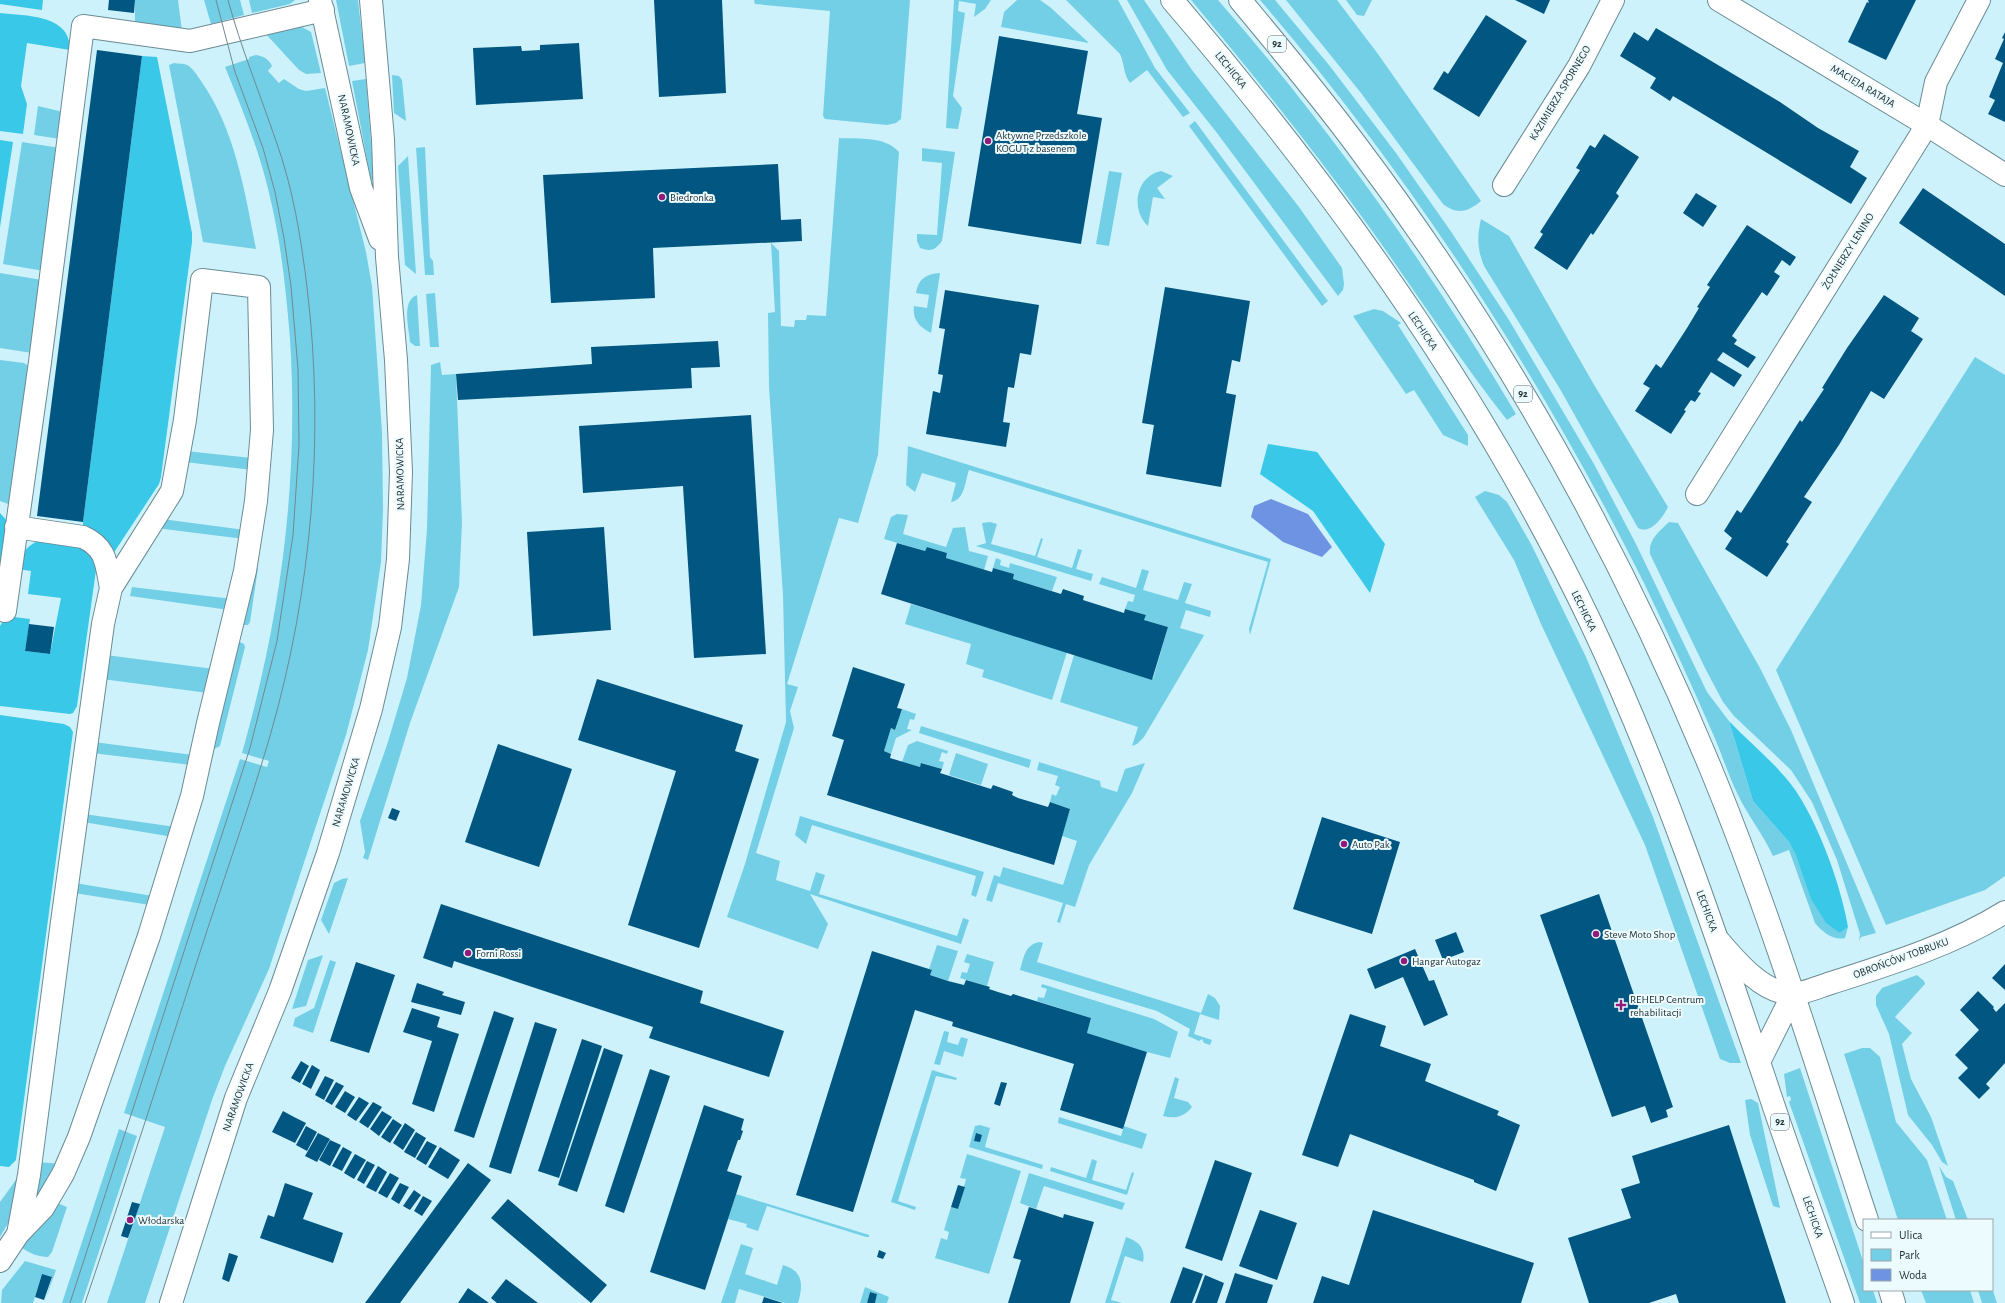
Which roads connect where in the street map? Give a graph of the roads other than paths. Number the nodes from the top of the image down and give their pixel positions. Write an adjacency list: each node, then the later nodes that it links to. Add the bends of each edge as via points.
1 (371, 0): 11 (street, NARAMOWICKA, via 383,139)
2 (1172, 0): 17 (street, LECHICKA / 92, via 1259,105 1388,279 1465,394 1496,446 1568,577 1609,664 1659,781)
3 (1240, 0): 18 (street, 92, via 1318,95 1404,212 1449,277 1556,448 1622,575 1692,724 1744,854)
4 (1613, 0): 10 (street, KAZIMIERZA SPORNEGO, via 1579,66)
5 (1719, 0): 8 (street, MACIEJA RATAJA)
6 (1979, 0): 8 (street, ŻOŁNIERZY LENINO, via 1936,82)
7 (321, 5): 11 (street, NARAMOWICKA, via 361,188); 13 (street, via 190,41 83,26)
8 (1927, 125): 9 (street, MACIEJA RATAJA); 12 (street, ŻOŁNIERZY LENINO)
9 (2005, 175)
10 (1504, 185)
11 (387, 257): 24 (street, NARAMOWICKA, via 397,390 401,518 394,596 381,672 372,709 306,920 280,992 236,1098)
12 (1697, 494)
13 (16, 528): 14 (street, via 83,537 92,541 103,552); 15 (street)
14 (111, 588): 21 (street, via 103,624 29,1175); 21 (street, via 172,491 185,420 202,280 259,287 262,430 256,502 245,571 192,796 150,936 79,1137 63,1174 43,1208)
15 (5, 611)
16 (2005, 912): 18 (street, OBROŃCÓW TOBRUKU, via 1970,933 1948,942)
17 (1718, 940): 18 (street, via 1752,976 1775,990); 19 (street, LECHICKA / 92)
18 (1793, 994): 19 (street); 20 (street, 92)
19 (1759, 1062): 25 (street, LECHICKA / 92)
20 (1867, 1219)
21 (18, 1234): 22 (street)
22 (0, 1261)
23 (1890, 1291): 26 (street)
24 (171, 1303)
25 (1843, 1303)
26 (1894, 1303)

